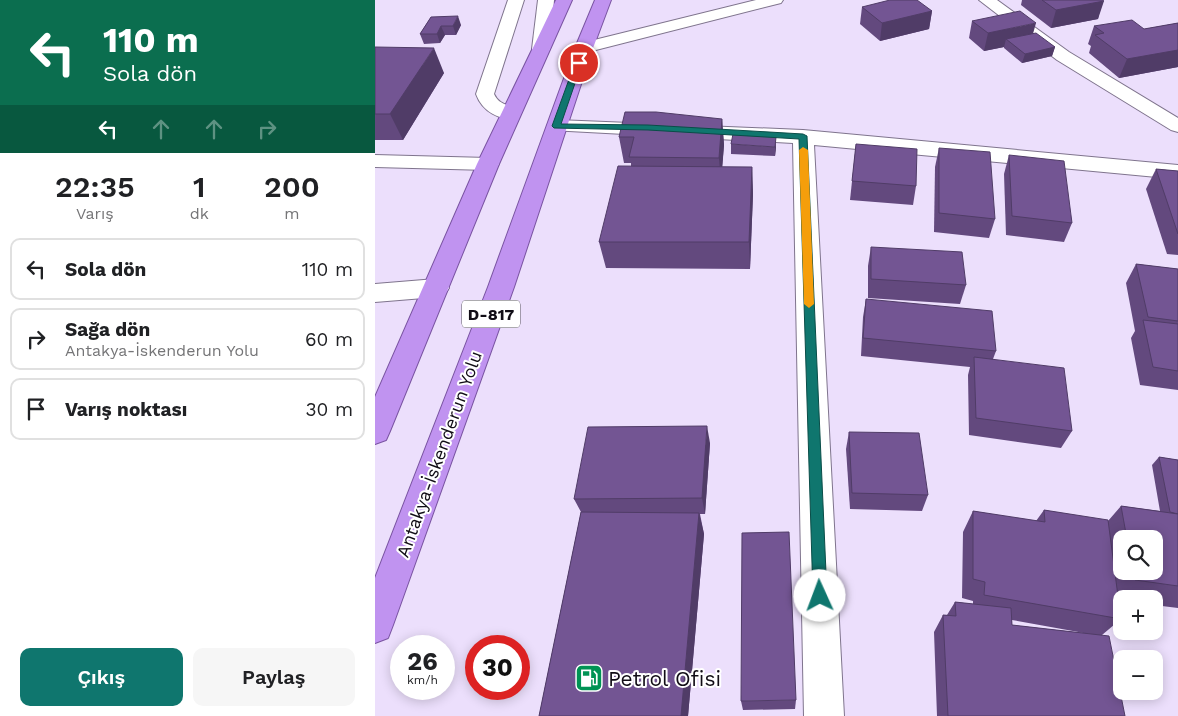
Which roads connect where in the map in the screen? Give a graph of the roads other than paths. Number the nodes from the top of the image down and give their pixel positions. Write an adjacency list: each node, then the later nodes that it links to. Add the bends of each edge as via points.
1 (516, 0): 11 (street, via 485,94 491,106)
2 (546, 0): 8 (street)
3 (564, 0): 8 (highway)
4 (603, 0): 7 (highway, Antakya-İskenderun Yolu / D-817)
5 (775, 0): 7 (street)
6 (987, 0): 10 (street, via 1063,56)
7 (584, 48): 12 (highway, Antakya-İskenderun Yolu / D-817)
8 (541, 49): 11 (highway)
9 (1170, 102): 10 (street)
10 (1144, 105): 13 (street)
11 (511, 113): 16 (highway)
12 (557, 126): 14 (street); 21 (highway, Antakya-İskenderun Yolu / D-817, via 501,287)
13 (1178, 126)
14 (803, 136): 17 (street); 22 (street)
15 (375, 162): 16 (street)
16 (488, 164): 18 (highway)
17 (1178, 172)
18 (436, 288): 19 (street); 20 (highway)
19 (375, 293)
20 (375, 431)
21 (375, 625)
22 (824, 716)

